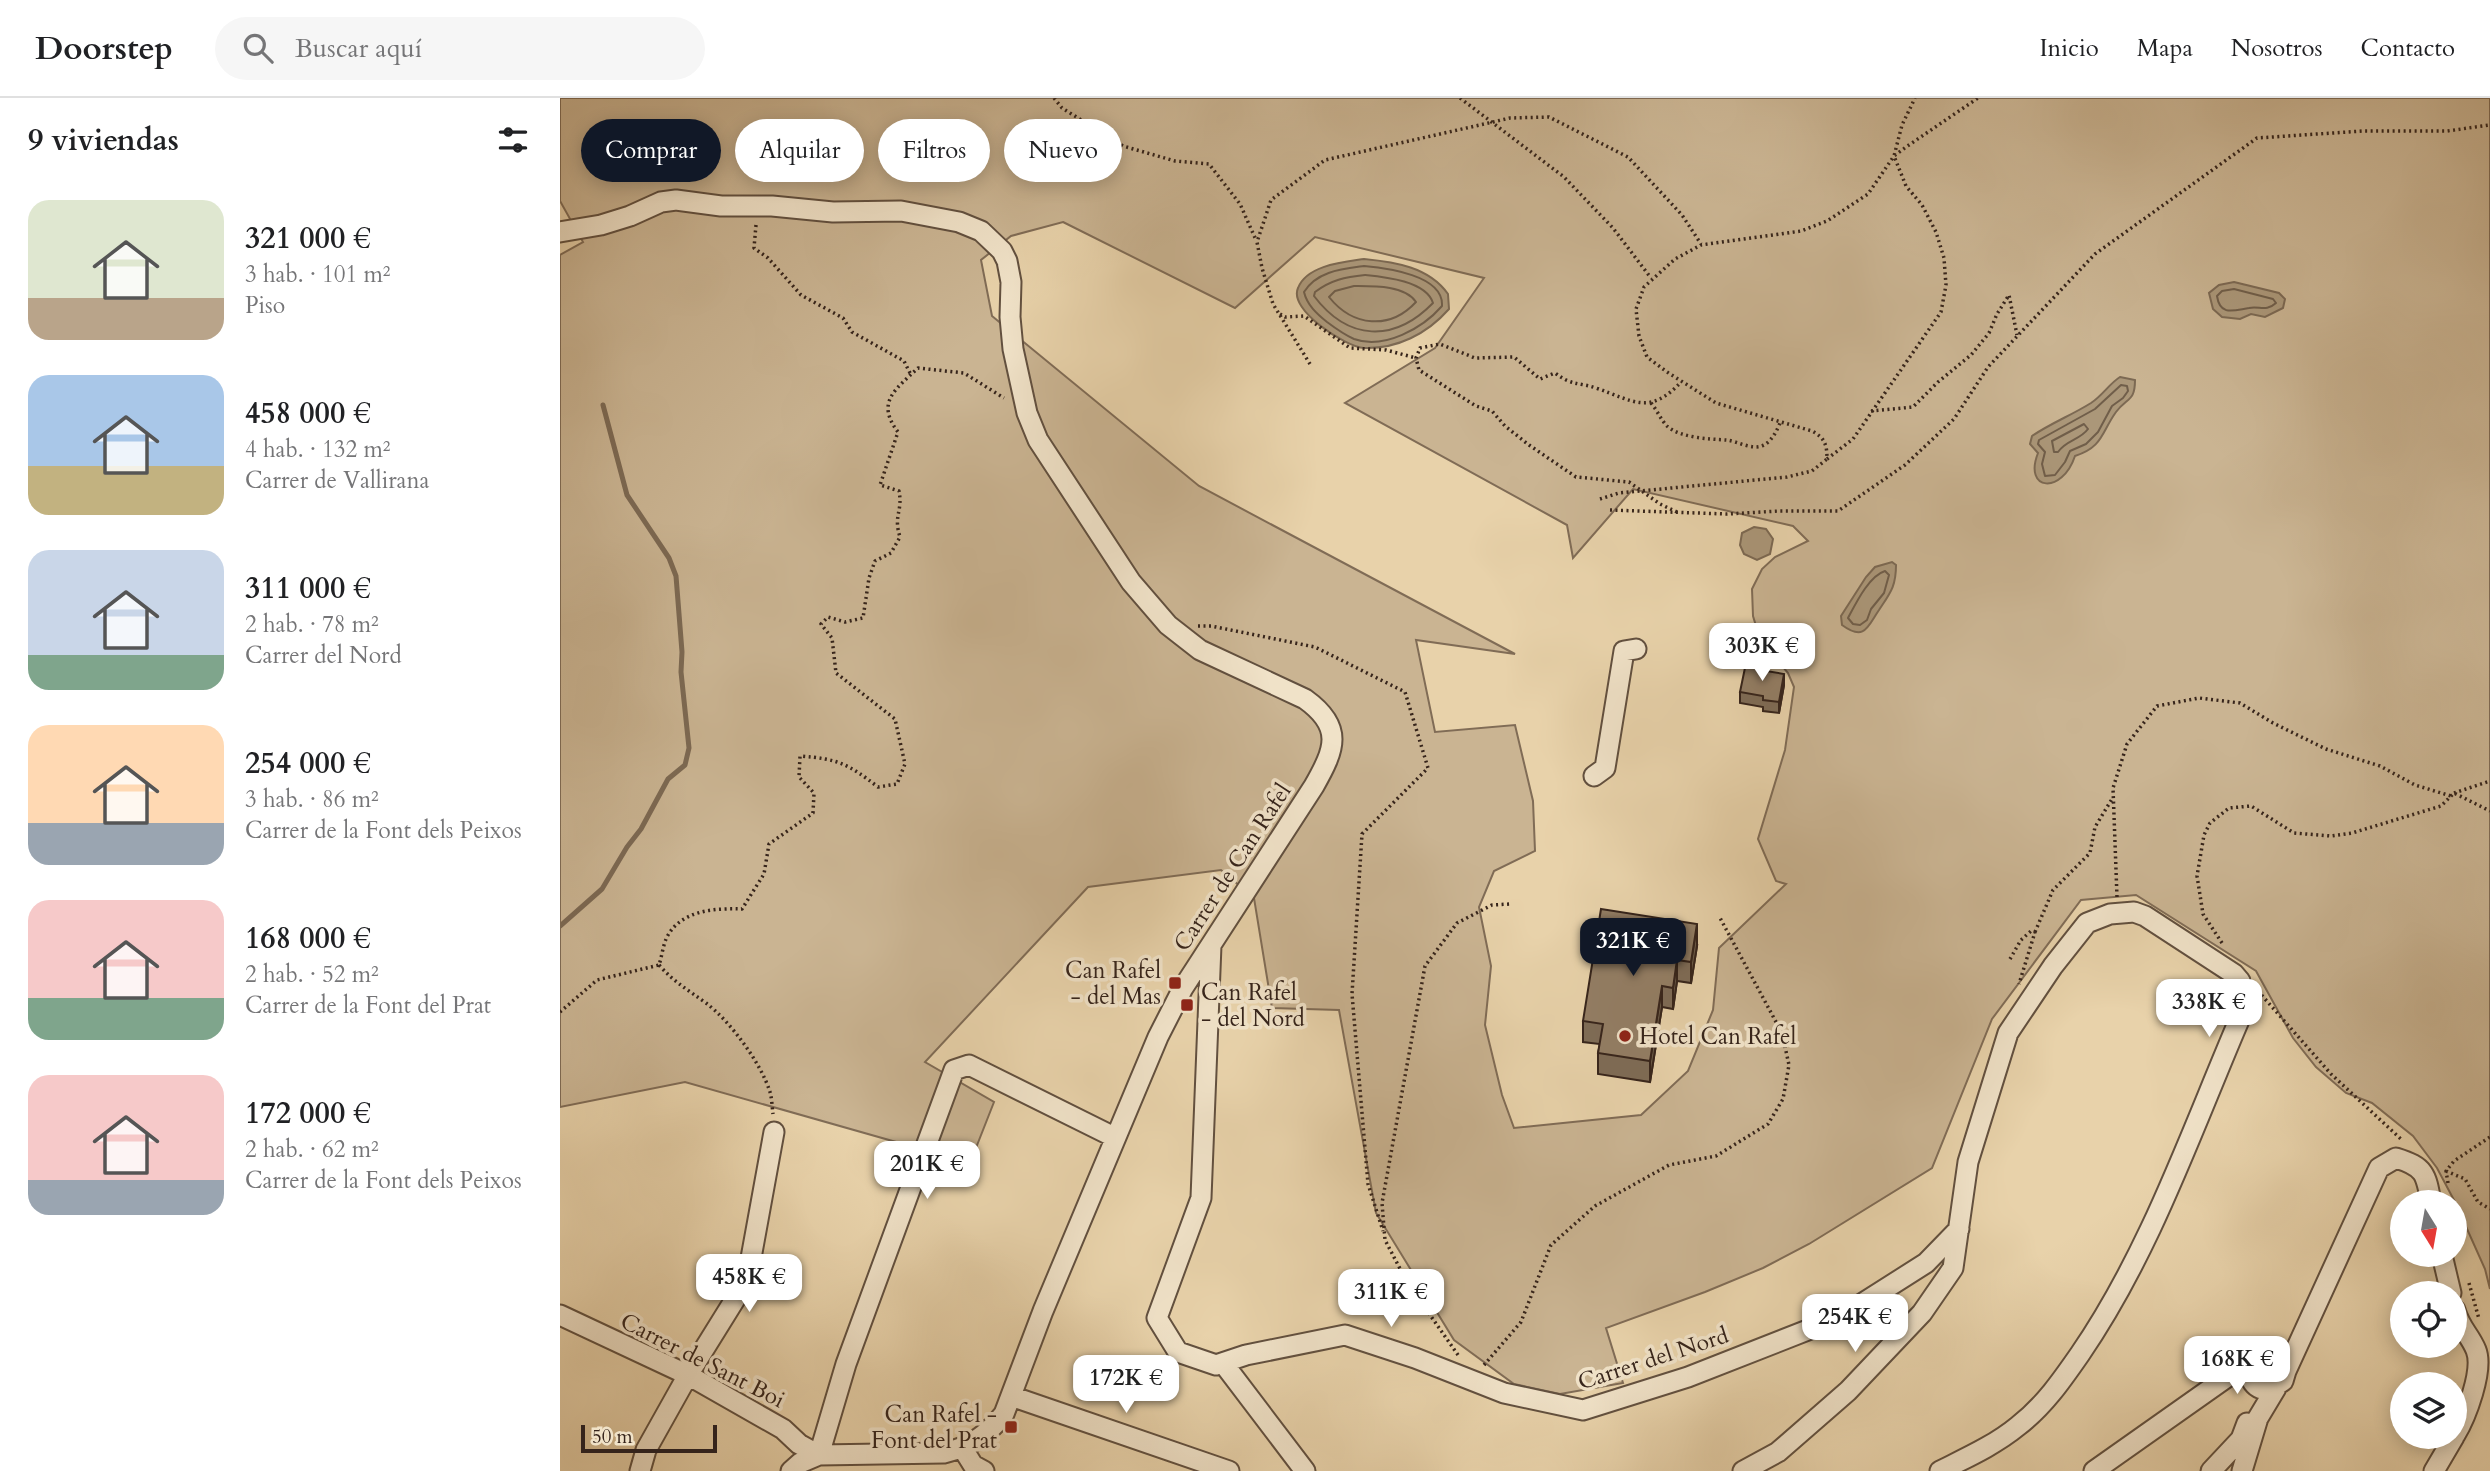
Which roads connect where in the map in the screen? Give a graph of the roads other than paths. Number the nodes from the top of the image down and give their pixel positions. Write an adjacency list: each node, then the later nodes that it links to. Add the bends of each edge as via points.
1 (560, 232): 4 (street, Carrer de Can Rafel, via 601,225 676,200 833,212 901,211 959,222 981,231 1002,251 1011,282 1013,349 1027,413 1038,440 1131,582 1168,625 1200,650 1305,699 1328,720 1332,751 1314,786)
2 (1636, 649): 3 (street, via 1624,651 1605,768)
3 (1594, 776)
4 (1211, 943): 6 (street, Carrer de Can Rafel, via 1158,1037); 11 (street, Carrer del Nord, via 1201,1198 1157,1318 1178,1352 1216,1365)
5 (774, 1132): 12 (street, via 747,1280)
6 (1114, 1137): 15 (street, Carrer de Can Rafel); 19 (street, via 969,1065 954,1070 850,1352)
7 (2429, 1190): 14 (street, via 2427,1178 2413,1163 2396,1158 2379,1168 2302,1335)
8 (1959, 1229): 11 (street, Carrer del Nord, via 1926,1263 1841,1317 1688,1377 1583,1410 1504,1393 1345,1335); 25 (street, via 1953,1268 1922,1313 1798,1435); 26 (street, via 1968,1162 2008,1033 2087,923 2134,912 2234,974 2240,981 2240,1018 2138,1257 2105,1317 2053,1393 2018,1427)
9 (560, 1315): 12 (street, Carrer de Sant Boi)
10 (2467, 1337): 16 (street, via 2477,1351)
11 (1223, 1363): 24 (street)
12 (688, 1375): 19 (street, Carrer de Sant Boi); 20 (street, via 646,1450)
13 (2221, 1382): 14 (street); 14 (street); 27 (street)
14 (2262, 1383): 28 (street, via 2241,1439); 29 (street)
15 (1011, 1396): 17 (street, Carrer de Can Rafel, via 993,1427); 23 (street)
16 (2467, 1414)
17 (963, 1449): 19 (street, Carrer de Can Rafel); 22 (street, via 973,1465)
18 (2447, 1449): 30 (street)
19 (819, 1455): 21 (street, Carrer de Can Rafel)
20 (640, 1471)
21 (791, 1471)
22 (984, 1471)
23 (1229, 1471)
24 (1305, 1471)
25 (1743, 1471)
26 (1940, 1471)
27 (2094, 1471)
28 (2211, 1471)
29 (2242, 1471)
30 (2434, 1471)

